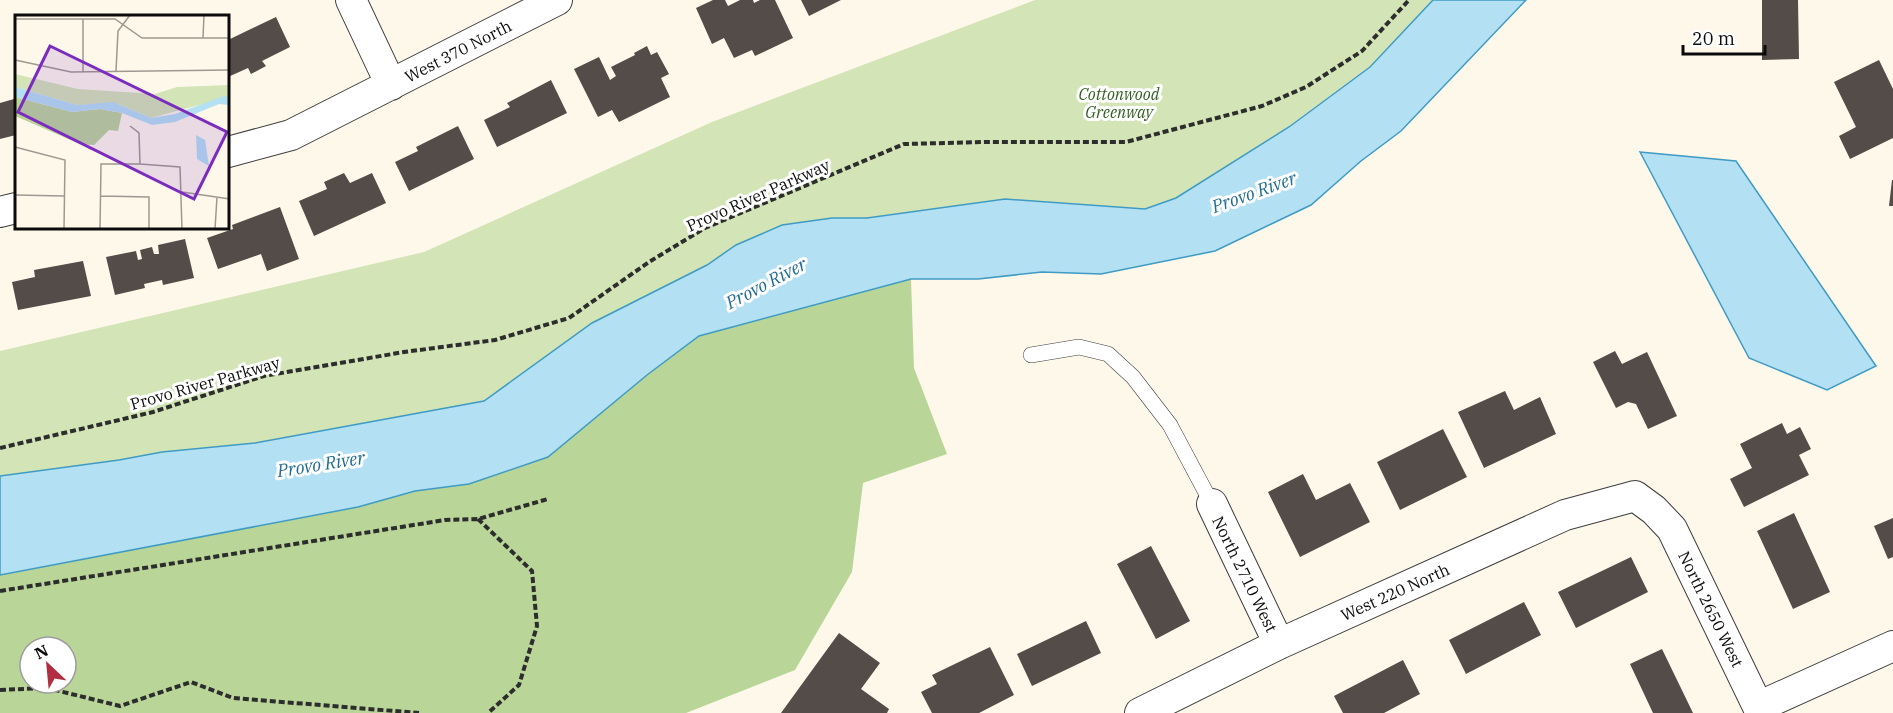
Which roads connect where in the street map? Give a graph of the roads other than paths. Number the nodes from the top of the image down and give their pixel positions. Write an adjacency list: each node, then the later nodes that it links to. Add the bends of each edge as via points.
1 (351, 0): 3 (street)
2 (557, 0): 3 (street, West 370 North)
3 (391, 85): 4 (street, West 370 North, via 291,135)
4 (230, 151)
5 (15, 208): 6 (street)
6 (0, 212)
7 (1031, 355): 8 (lane, via 1080,347 1108,354 1133,377 1170,425)
8 (1212, 504): 10 (street, North 2710 West)
9 (1654, 510): 10 (street, West 220 North, via 1635,496 1565,516); 12 (street, North 2650 West, via 1672,529)
10 (1279, 644): 13 (street, West 220 North)
11 (1893, 646): 12 (street)
12 (1760, 710)
13 (1140, 713)

